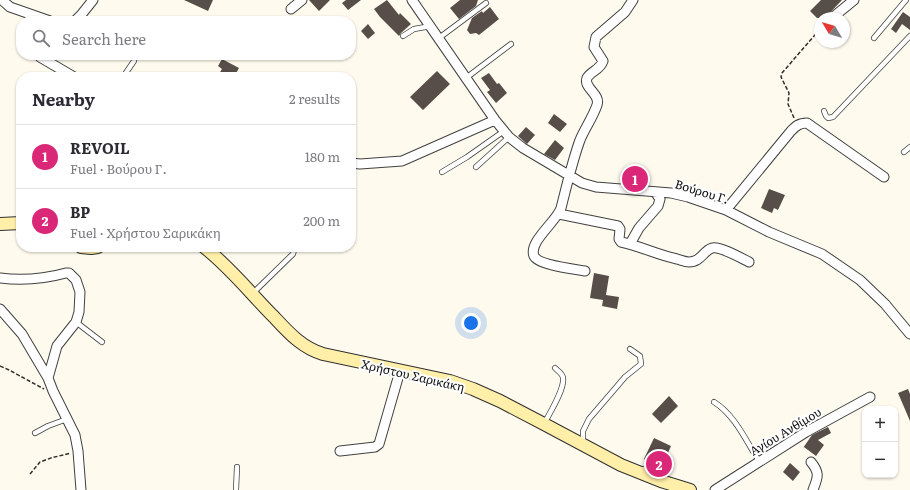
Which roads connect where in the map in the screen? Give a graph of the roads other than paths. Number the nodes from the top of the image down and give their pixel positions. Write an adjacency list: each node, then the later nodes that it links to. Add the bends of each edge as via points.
1 (93, 0): 12 (street)
2 (302, 0): 9 (street)
3 (412, 0): 13 (street, Βούρου Γ.)
4 (633, 0): 32 (street, via 625,12 596,37 594,47 603,61 600,68 586,80 597,96 598,104 580,140)
5 (854, 0): 10 (street)
6 (906, 0): 17 (lane)
7 (2, 2): 11 (street)
8 (486, 3): 16 (lane)
9 (291, 9)
10 (839, 12)
11 (36, 16)
12 (81, 16)
13 (431, 26): 14 (lane, via 414,29); 16 (street, Βούρου Γ.)
14 (403, 36)
15 (910, 36): 24 (lane, via 833,117 828,118)
16 (439, 38): 23 (street, Βούρου Γ.)
17 (874, 38)
18 (511, 44): 23 (lane)
19 (45, 60): 21 (street)
20 (134, 61): 22 (lane)
21 (66, 72)
22 (126, 72)
23 (466, 78): 25 (street, Βούρου Γ.)
24 (824, 111)
25 (495, 120): 26 (street, Βούρου Γ.); 29 (street, via 402,161)
26 (506, 134): 30 (lane); 31 (lane); 32 (street, Βούρου Γ., via 523,148)
27 (910, 147): 28 (lane)
28 (904, 152)
29 (356, 164)
30 (476, 167)
31 (442, 172)
32 (570, 176): 34 (street, Βούρου Γ., via 596,187); 36 (street)
33 (884, 177): 35 (street, via 807,123 802,123 796,126)
34 (655, 192): 35 (street, Βούρου Γ., via 688,197); 39 (street, via 660,199 658,206 639,228)
35 (726, 210): 48 (street, Βούρου Γ., via 769,232 822,254 844,268 871,290)
36 (559, 214): 39 (street, via 618,226 620,241); 43 (street, via 534,244 534,257 541,262)
37 (16, 223): 38 (main road)
38 (0, 224)
39 (630, 244): 42 (street, via 688,262 700,259 714,248)
40 (210, 252): 45 (main road, Χρήστου Σαρικάκη)
41 (294, 252): 45 (lane)
42 (749, 262)
43 (585, 271)
44 (0, 278): 47 (street, via 17,280 69,273 76,280 81,298)
45 (252, 295): 52 (main road, Χρήστου Σαρικάκη, via 294,338 313,351)
46 (0, 309): 53 (street, via 22,334)
47 (76, 322): 49 (lane); 53 (street, via 57,346)
48 (910, 334)
49 (102, 342)
50 (630, 349): 59 (lane, via 640,356 641,364 625,377 588,419)
51 (555, 368): 57 (lane, via 564,380)
52 (400, 371): 57 (main road, Χρήστου Σαρικάκη, via 450,381 473,389); 60 (street, via 379,444 375,447)
53 (48, 378): 56 (street)
54 (870, 397): 61 (street, Αγίου Ανθίμου)
55 (714, 402): 61 (lane, via 730,416)
56 (67, 419): 58 (lane); 64 (street, via 75,435)
57 (544, 424): 59 (main road, Χρήστου Σαρικάκη)
58 (35, 433)
59 (583, 445): 66 (main road, Χρήστου Σαρικάκη, via 621,465)
60 (340, 451)
61 (758, 461): 67 (street, Αγίου Ανθίμου)
62 (811, 462): 68 (street, via 817,469)
63 (237, 467): 65 (lane)
64 (81, 490)
65 (236, 490)
66 (690, 490)
67 (715, 490)
68 (813, 490)

